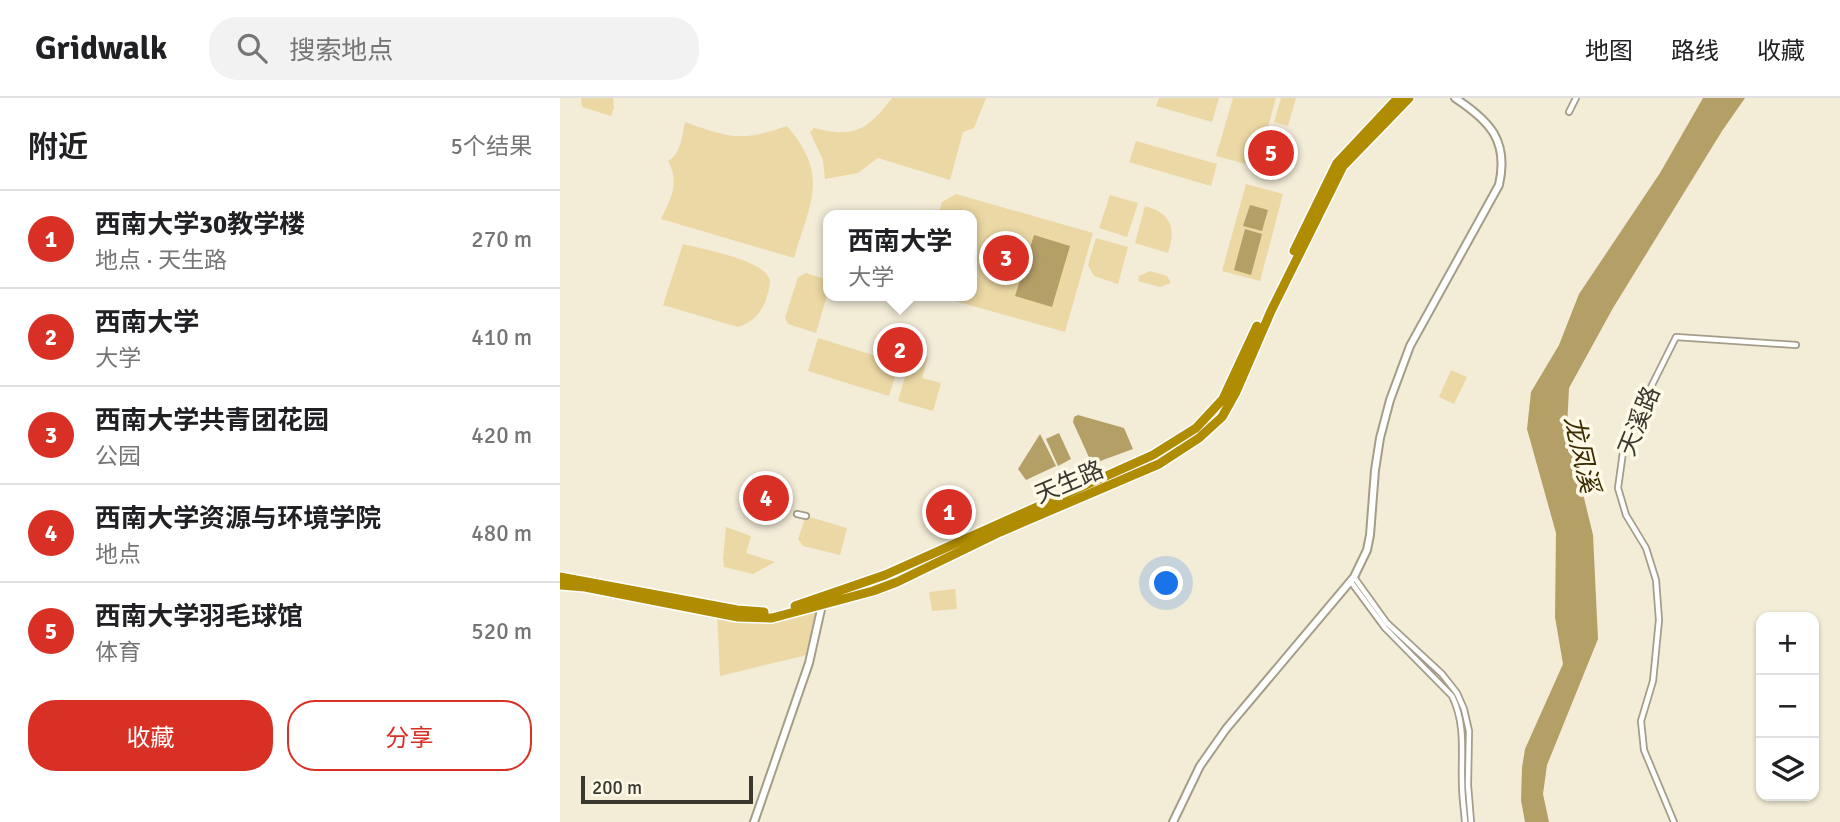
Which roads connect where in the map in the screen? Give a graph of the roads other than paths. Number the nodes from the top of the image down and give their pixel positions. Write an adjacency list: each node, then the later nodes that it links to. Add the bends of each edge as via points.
1 (1398, 98): 9 (highway, 天生路, via 1337,163 1223,399 1196,428 1153,454 885,575 771,612)
2 (1409, 98): 12 (highway, 天生路, via 1343,166 1236,392 1222,417 1199,438 1159,464 897,582)
3 (1455, 98): 10 (street, via 1491,128 1500,149 1502,173 1400,372 1380,438 1367,550)
4 (1576, 98): 5 (street)
5 (1569, 112)
6 (1796, 345): 17 (street, 天溪路, via 1676,337 1623,452 1618,488 1626,515 1646,548 1656,580 1660,620 1653,681 1641,721 1644,750)
7 (797, 514): 8 (street)
8 (806, 516)
9 (560, 578)
10 (1352, 580): 14 (street, via 1226,729 1200,766); 15 (street, via 1385,628 1452,696 1459,710); 16 (street, via 1387,623 1457,693 1469,731)
11 (560, 585): 12 (highway, 天生路, via 757,618)
12 (822, 605): 13 (street, via 809,663)
13 (754, 822)
14 (1173, 822)
15 (1465, 822)
16 (1471, 822)
17 (1674, 822)

